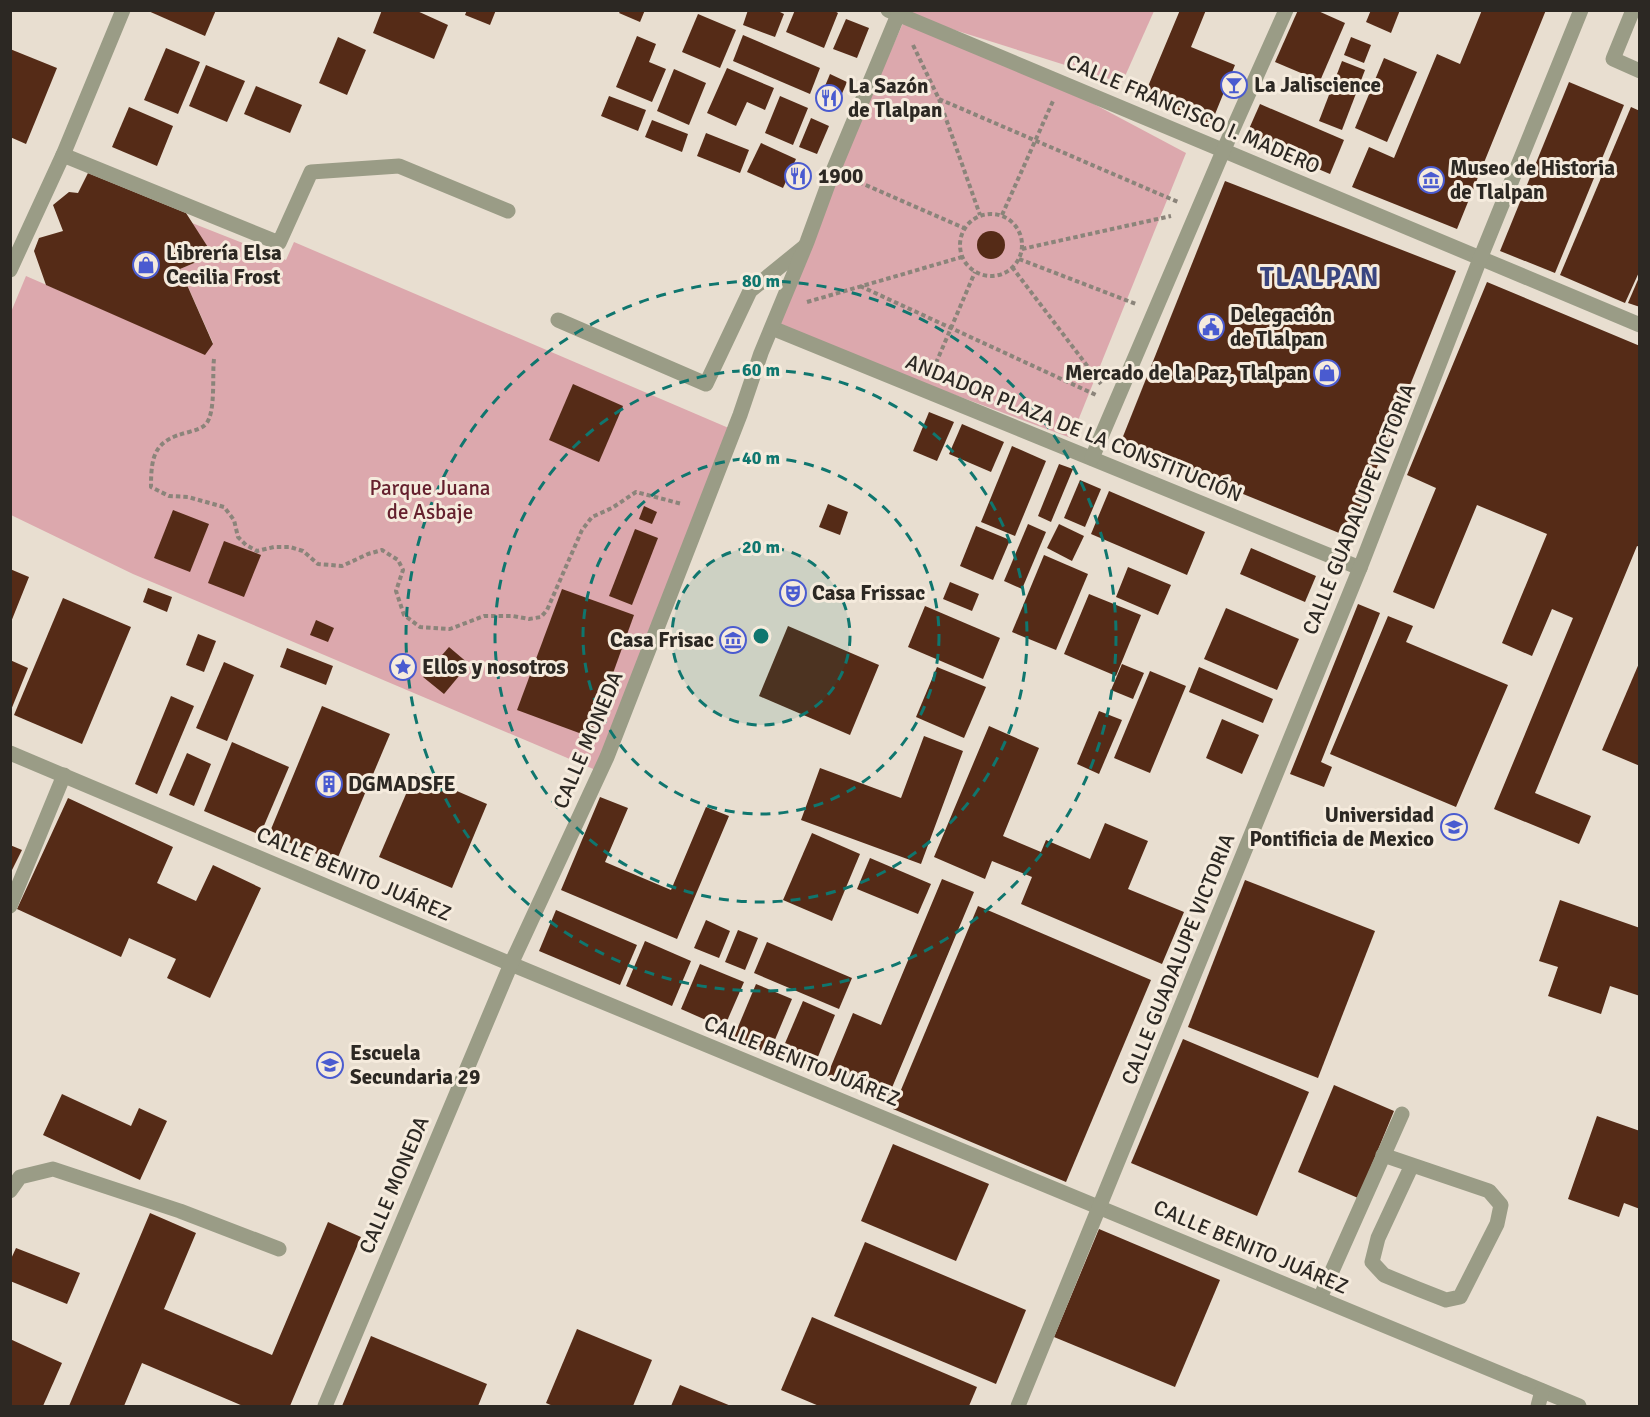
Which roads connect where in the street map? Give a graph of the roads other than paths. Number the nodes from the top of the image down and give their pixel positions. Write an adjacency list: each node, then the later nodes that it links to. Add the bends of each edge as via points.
1 (123, 10): 8 (street)
2 (1286, 10): 7 (street)
3 (1581, 10): 11 (street, CALLE GUADALUPE VICTORIA)
4 (1633, 10): 6 (street, via 1613,59)
5 (895, 12): 7 (street, CALLE FRANCISCO I. MADERO); 10 (street, CALLE MONEDA)
6 (1640, 71)
7 (1224, 149): 11 (street, CALLE FRANCISCO I. MADERO); 16 (street)
8 (63, 155): 9 (street, via 279,243 310,172 399,165); 12 (street)
9 (508, 211)
10 (806, 245): 13 (street, via 750,291 706,384); 15 (street, CALLE MONEDA)
11 (1480, 259): 14 (street, CALLE FRANCISCO I. MADERO); 17 (street, CALLE GUADALUPE VICTORIA)
12 (10, 270)
13 (558, 320)
14 (1640, 325)
15 (772, 328): 16 (street, ANDADOR PLAZA DE LA CONSTITUCIÓN); 21 (street, CALLE MONEDA, via 607,757)
16 (1092, 458): 17 (street, ANDADOR PLAZA DE LA CONSTITUCIÓN)
17 (1359, 568): 26 (street, CALLE GUADALUPE VICTORIA)
18 (10, 753): 19 (street, CALLE BENITO JUÁREZ)
19 (64, 775): 20 (street); 21 (street, CALLE BENITO JUÁREZ)
20 (10, 906)
21 (511, 963): 26 (street, CALLE BENITO JUÁREZ); 30 (street, CALLE MONEDA)
22 (1401, 1114): 23 (street)
23 (1383, 1155): 24 (street); 28 (street)
24 (1412, 1166): 24 (street, via 1489,1191 1500,1205 1497,1224 1460,1297 1446,1300 1418,1289 1384,1275 1372,1262 1378,1238)
25 (10, 1191): 27 (street, via 20,1177 53,1169)
26 (1100, 1207): 28 (street, CALLE BENITO JUÁREZ); 31 (street, CALLE GUADALUPE VICTORIA)
27 (279, 1249)
28 (1320, 1298): 29 (street, CALLE BENITO JUÁREZ)
29 (1542, 1391): 32 (street); 33 (street, CALLE BENITO JUÁREZ)
30 (325, 1407)
31 (1018, 1407)
32 (1538, 1407)
33 (1579, 1407)

